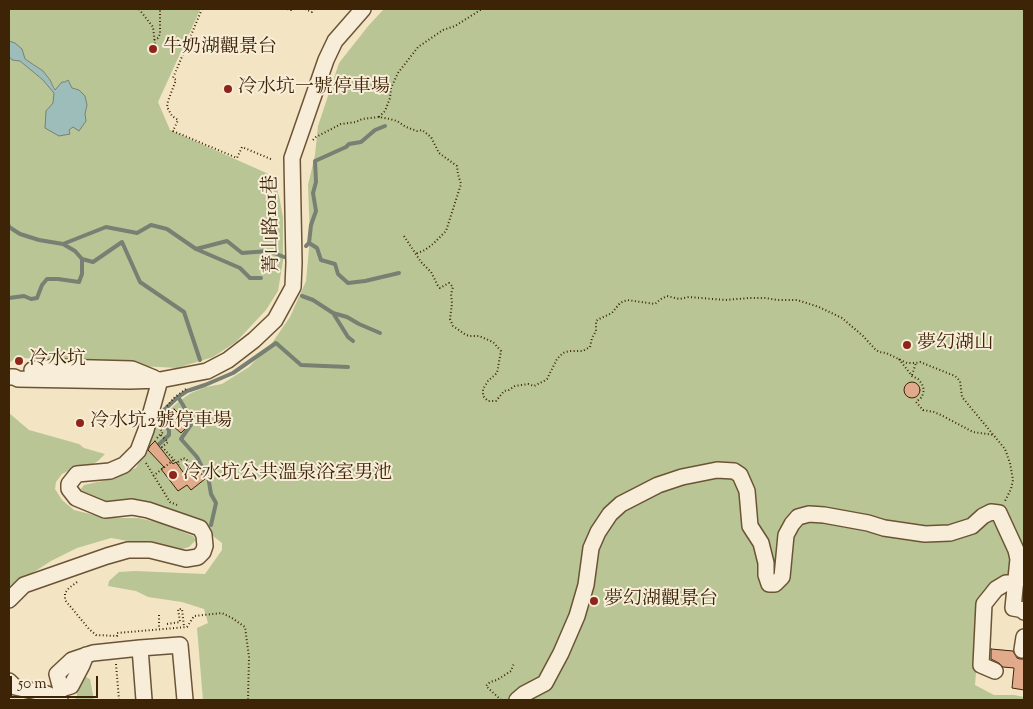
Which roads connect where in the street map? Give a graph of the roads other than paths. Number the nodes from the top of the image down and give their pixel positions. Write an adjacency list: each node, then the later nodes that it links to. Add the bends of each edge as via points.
1 (363, 9): 5 (street, 菁山路101巷, via 336,41 326,60 292,158 293,287 275,320 228,360 207,371)
2 (55, 367): 3 (street); 4 (street, via 19,367); 5 (street, via 132,369)
3 (32, 370): 4 (street, via 20,371); 5 (street, via 53,375 129,376)
4 (11, 377): 5 (street)
5 (160, 380): 7 (street, via 138,451 124,465 77,474 69,489 76,498 105,510 132,507 148,510 200,528 204,535 203,552 186,560 150,550 128,550 24,585)
6 (1016, 583): 8 (street, via 1014,608); 10 (street, via 1006,583 996,589 984,604 981,665); 15 (street, via 1016,550 999,513 991,512 972,526 950,533 925,534 824,515 798,517 786,535 782,576 775,584 769,584 761,544 750,526 747,492 740,475 734,471 716,470 682,477 621,504 610,514 591,548 586,585 561,654 546,683)
7 (9, 600)
8 (1024, 612)
9 (140, 648): 12 (street, via 86,655 74,667); 13 (street); 14 (street, via 180,645)
10 (995, 672)
11 (9, 681): 12 (street, via 16,687)
12 (59, 696)
13 (144, 700)
14 (185, 700)
15 (517, 700)

